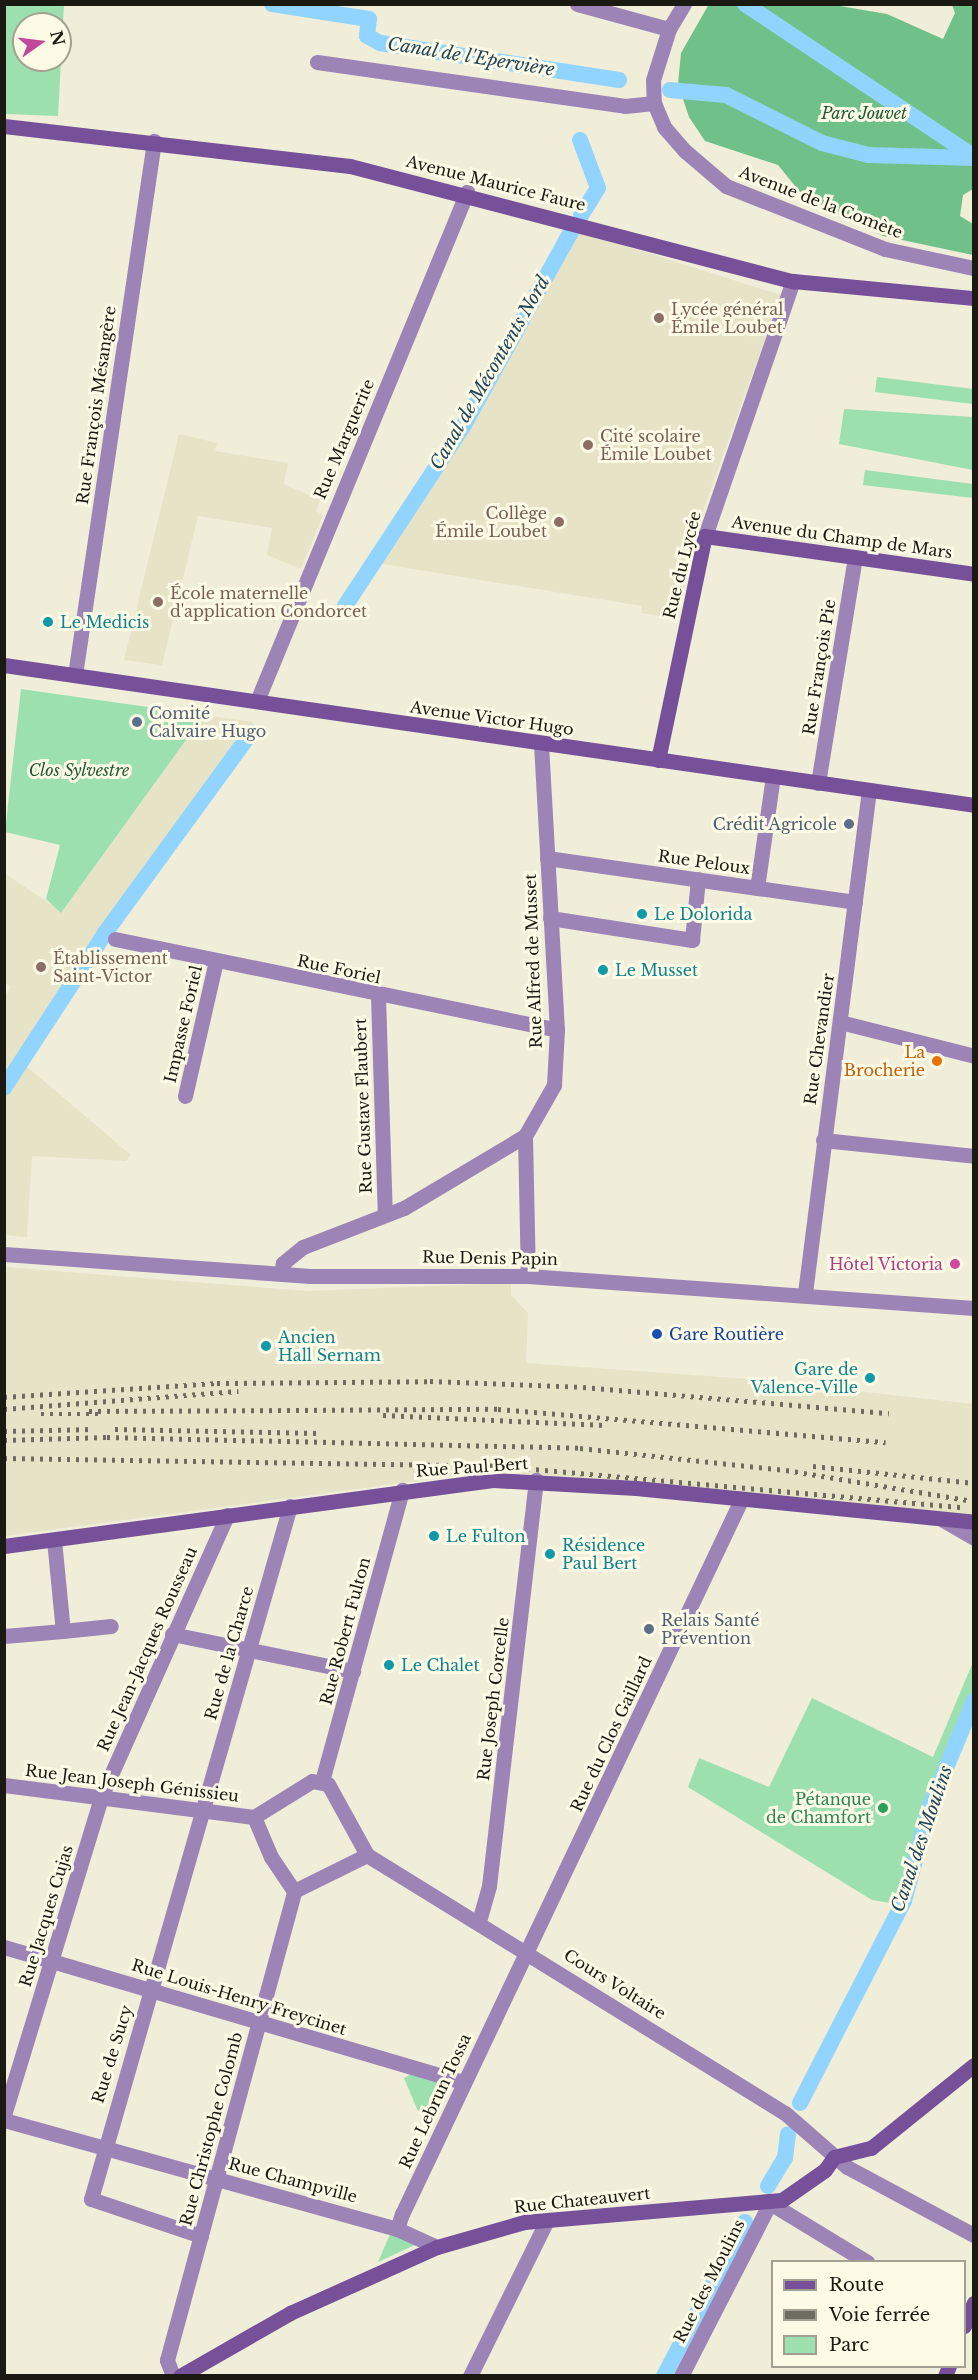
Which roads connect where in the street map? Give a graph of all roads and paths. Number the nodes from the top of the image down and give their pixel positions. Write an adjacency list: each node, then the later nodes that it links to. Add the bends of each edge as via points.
1 (577, 4): 3 (street)
2 (684, 4): 3 (street, Avenue de la Comète)
3 (669, 28): 5 (street, Avenue de la Comète, via 653,80)
4 (317, 62): 5 (street, via 626,106)
5 (654, 103): 9 (street, Avenue de la Comète, via 664,127 726,186 885,249)
6 (4, 126): 7 (street, Avenue Maurice Faure)
7 (154, 141): 8 (street, Avenue Maurice Faure, via 350,166); 16 (street, Rue François Mésangère)
8 (467, 192): 10 (street, Avenue Maurice Faure); 17 (street, Rue Marguerite)
9 (974, 268)
10 (793, 281): 11 (street, Avenue Maurice Faure); 12 (street, Rue du Lycée)
11 (974, 298)
12 (705, 536): 13 (street, Avenue du Champ de Mars); 19 (street, Rue du Lycée)
13 (855, 557): 14 (street, Avenue du Champ de Mars); 21 (street, Rue François Pie)
14 (974, 574)
15 (4, 665): 16 (street, Avenue Victor Hugo)
16 (75, 675): 17 (street, Avenue Victor Hugo)
17 (257, 701): 18 (street, Avenue Victor Hugo)
18 (541, 744): 19 (street, Avenue Victor Hugo); 24 (street, Rue Alfred de Musset)
19 (658, 760): 20 (street, Avenue Victor Hugo)
20 (773, 776): 21 (street, Avenue Victor Hugo); 26 (street)
21 (818, 783): 22 (street, Avenue Victor Hugo)
22 (870, 790): 23 (street, Avenue Victor Hugo); 27 (street, Rue Chevandier)
23 (974, 805)
24 (547, 858): 25 (street, Rue Peloux); 28 (street, Rue Alfred de Musset)
25 (698, 879): 26 (street, Rue Peloux); 28 (street, via 692,939)
26 (757, 888): 27 (street, Rue Peloux)
27 (855, 902): 32 (street, Rue Chevandier)
28 (550, 918): 33 (street, Rue Alfred de Musset)
29 (115, 939): 30 (street, Rue Foriel)
30 (216, 961): 31 (street, Rue Foriel); 35 (street, Impasse Foriel)
31 (378, 996): 33 (street, Rue Foriel); 39 (street, Rue Gustave Flaubert)
32 (840, 1022): 34 (street); 37 (street, Rue Chevandier)
33 (557, 1030): 36 (street, Rue Alfred de Musset, via 554,1085)
34 (974, 1056)
35 (185, 1096)
36 (525, 1136): 39 (street); 42 (street)
37 (823, 1140): 38 (street); 43 (street, Rue Chevandier)
38 (974, 1156)
39 (385, 1215): 41 (street, via 303,1247 283,1263)
40 (4, 1254): 41 (street, Rue Denis Papin)
41 (280, 1273): 42 (street, Rue Denis Papin)
42 (528, 1276): 43 (street, Rue Denis Papin)
43 (805, 1293): 44 (street, Rue Denis Papin)
44 (974, 1308)
45 (536, 1480): 46 (street, Rue Paul Bert); 47 (street, Rue Paul Bert); 68 (street, Rue Joseph Corcelle, via 489,1886)
46 (402, 1490): 48 (street, Rue Paul Bert); 60 (street, Rue Robert Fulton)
47 (741, 1500): 50 (street, Rue Paul Bert); 70 (street, Rue du Clos Gaillard)
48 (290, 1506): 49 (street, Rue Paul Bert); 59 (street, Rue de la Charce)
49 (227, 1515): 53 (street, Rue Paul Bert); 57 (street, Rue Jean-Jacques Rousseau)
50 (943, 1520): 51 (street, Rue Paul Bert); 52 (street)
51 (974, 1522)
52 (974, 1538)
53 (54, 1540): 54 (street, Rue Paul Bert); 56 (street)
54 (4, 1545)
55 (111, 1626): 56 (street)
56 (63, 1631): 58 (street)
57 (172, 1634): 59 (street); 63 (street, Rue Jean-Jacques Rousseau)
58 (4, 1636)
59 (248, 1653): 60 (street); 64 (street, Rue de la Charce)
60 (353, 1671): 61 (street, Rue Robert Fulton)
61 (322, 1780): 65 (street, via 312,1781); 66 (street)
62 (4, 1785): 63 (street, Rue Jean Joseph Génissieu)
63 (101, 1797): 64 (street, Rue Jean Joseph Génissieu); 71 (street, Rue Jacques Cujas)
64 (204, 1810): 65 (street, Rue Jean Joseph Génissieu); 72 (street, Rue de Sucy)
65 (254, 1817): 67 (street, via 271,1857)
66 (367, 1856): 67 (street); 68 (street, Cours Voltaire)
67 (294, 1891): 73 (street, Rue Christophe Colomb)
68 (479, 1921): 70 (street, Cours Voltaire)
69 (4, 1947): 71 (street, Rue Louis-Henry Freycinet)
70 (528, 1950): 75 (street, Rue Lebrun Tossa); 78 (street, Cours Voltaire, via 799,2122)
71 (52, 1960): 72 (street, Rue Louis-Henry Freycinet); 76 (street, Rue Jacques Cujas)
72 (151, 1989): 73 (street, Rue Louis-Henry Freycinet); 77 (street, Rue de Sucy)
73 (259, 2022): 75 (street, Rue Louis-Henry Freycinet); 79 (street, Rue Christophe Colomb)
74 (974, 2065): 78 (street, via 871,2148)
75 (464, 2082): 82 (street, Rue Lebrun Tossa)
76 (4, 2117): 77 (street, Rue Champville)
77 (104, 2146): 79 (street, Rue Champville); 84 (street, Rue de Sucy, via 91,2199)
78 (834, 2157): 80 (street, Rue Chateauvert, via 807,2183); 83 (street, Cours Voltaire)
79 (216, 2177): 82 (street, Rue Champville); 84 (street, Rue Christophe Colomb)
80 (770, 2203): 81 (street, Rue Chateauvert); 86 (street); 92 (street, Rue des Moulins)
81 (547, 2220): 85 (street, Rue Chateauvert); 91 (street)
82 (397, 2229): 85 (street)
83 (974, 2235)
84 (201, 2236): 89 (street, Rue Christophe Colomb, via 167,2360)
85 (437, 2247): 90 (street, Rue Chateauvert, via 290,2313)
86 (864, 2260)
87 (974, 2303): 88 (street)
88 (967, 2324)
89 (173, 2376)
90 (180, 2376)
91 (470, 2376)
92 (681, 2376)

